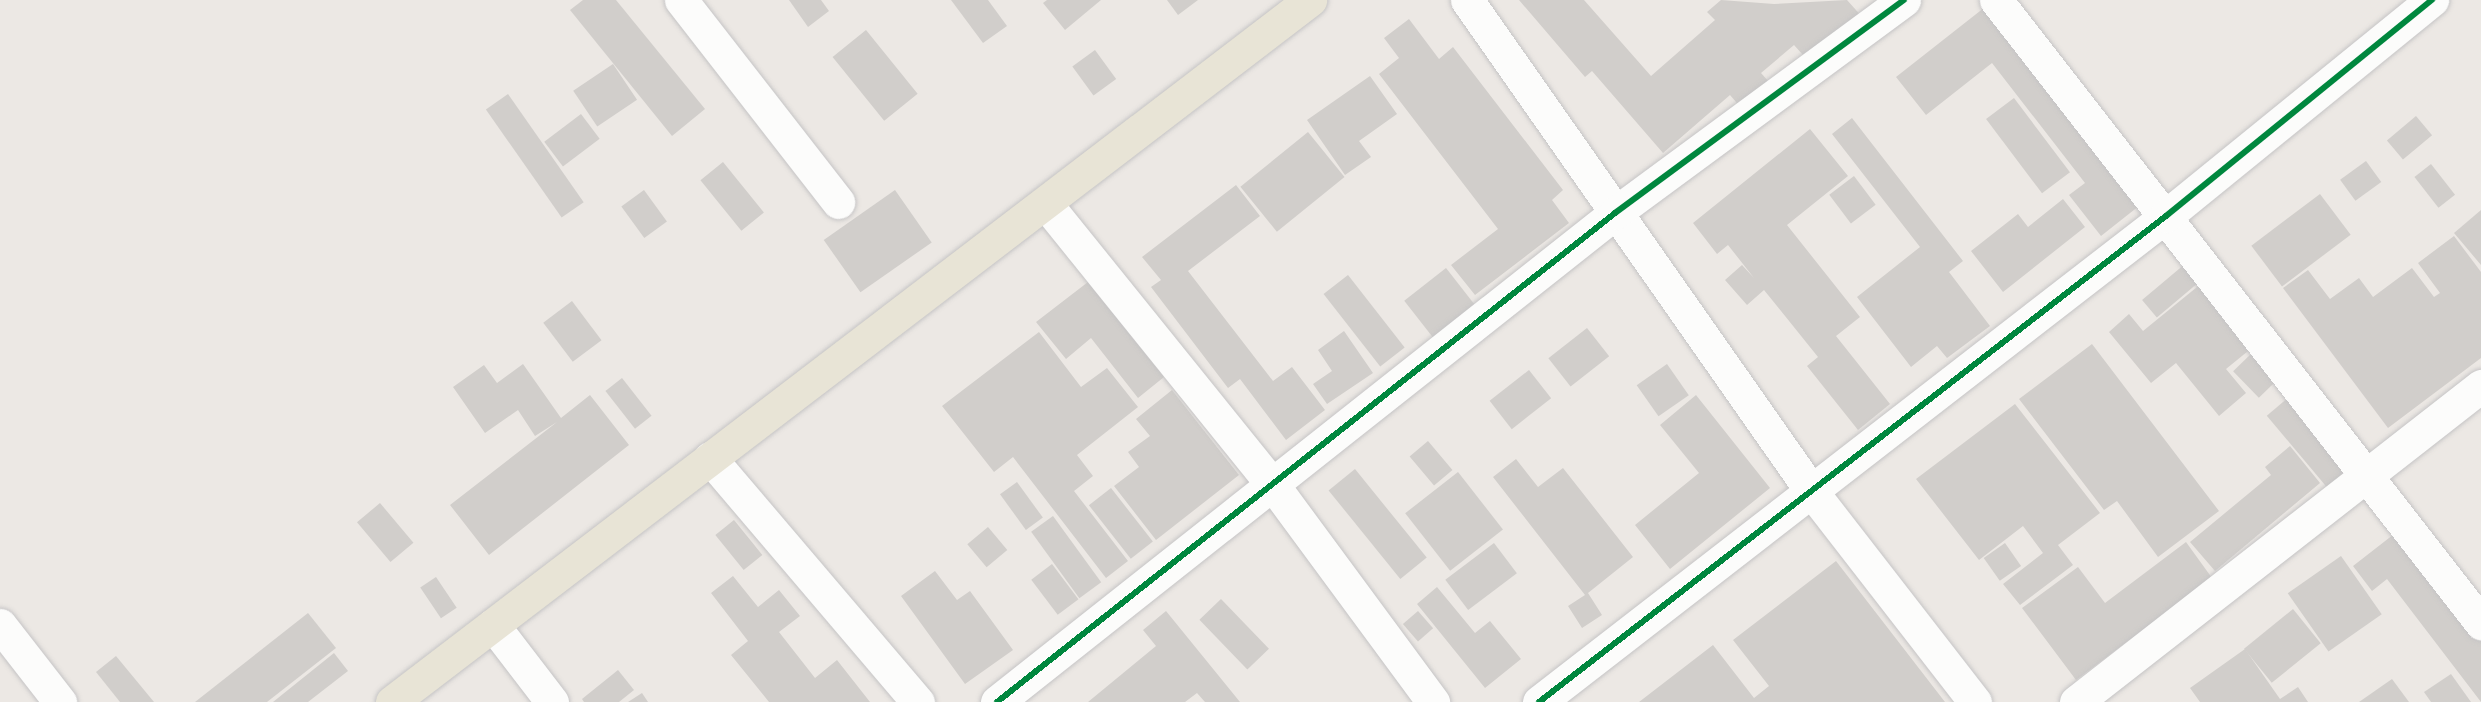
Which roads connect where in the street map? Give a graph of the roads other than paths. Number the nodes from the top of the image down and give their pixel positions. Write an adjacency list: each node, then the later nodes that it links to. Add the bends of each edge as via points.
1 (681, 0): 7 (street)
2 (1310, 0): 8 (main road)
3 (1467, 0): 9 (street)
4 (1904, 0): 9 (street)
5 (1996, 0): 10 (street)
6 (2432, 0): 10 (street)
7 (838, 202)
8 (1046, 204): 12 (main road); 14 (street)
9 (1616, 213): 14 (street); 15 (street)
10 (2166, 216): 13 (street); 15 (street)
11 (2481, 386): 13 (street)
12 (710, 458): 17 (main road); 22 (street)
13 (2366, 476): 16 (street); 27 (street)
14 (1273, 485): 23 (street); 24 (street)
15 (1812, 492): 25 (street); 26 (street)
16 (2481, 622)
17 (493, 625): 20 (main road); 21 (street)
18 (0, 626): 19 (street)
19 (60, 702)
20 (392, 702)
21 (552, 702)
22 (918, 702)
23 (997, 702)
24 (1433, 702)
25 (1539, 702)
26 (1975, 702)
27 (2076, 702)

